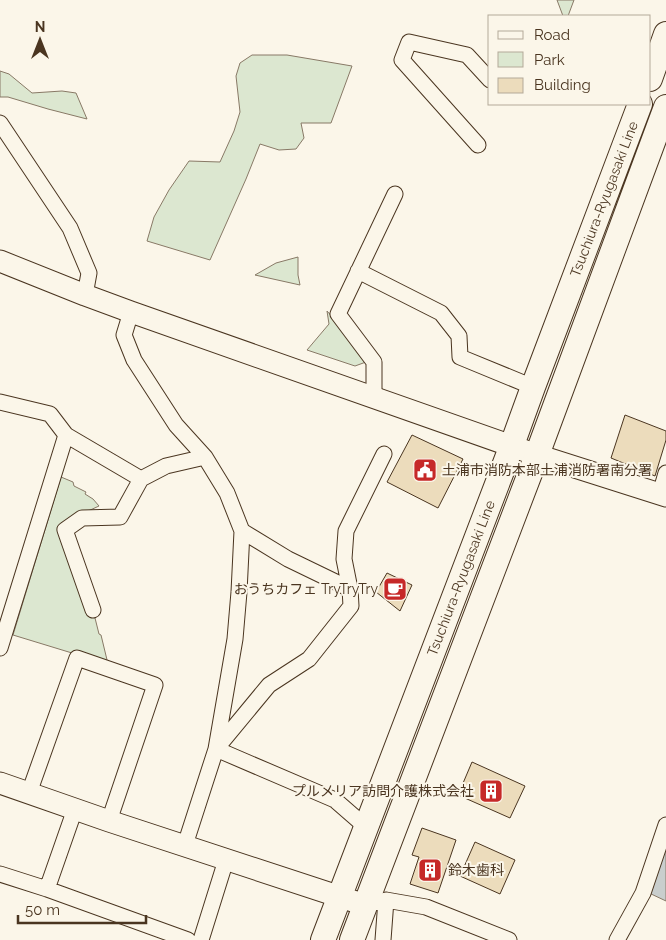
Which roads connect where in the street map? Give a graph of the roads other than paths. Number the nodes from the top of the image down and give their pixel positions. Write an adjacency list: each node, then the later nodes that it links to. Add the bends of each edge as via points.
1 (666, 34): 2 (main road)
2 (655, 67)
3 (488, 78): 7 (street, via 467,55 410,42 402,60)
4 (640, 105): 13 (main road, Tsuchiura-Ryugasaki Line)
5 (666, 107): 19 (main road, Tsuchiura-Ryugasaki Line)
6 (0, 122): 11 (street, via 70,228 89,273)
7 (478, 145)
8 (395, 194): 10 (street)
9 (0, 261): 11 (street)
10 (358, 271): 13 (street, via 441,313 459,336 460,357); 14 (street, via 338,314 374,362)
11 (86, 295): 12 (street)
12 (131, 312): 14 (street); 20 (street, via 124,335 134,360 176,425)
13 (533, 387): 17 (main road, Tsuchiura-Ryugasaki Line)
14 (374, 396): 17 (street)
15 (0, 402): 16 (street, via 50,414)
16 (66, 435): 22 (street); 27 (street)
17 (512, 445): 19 (street); 34 (main road, Tsuchiura-Ryugasaki Line)
18 (384, 454): 25 (street, via 346,531 344,559)
19 (537, 455): 23 (street); 40 (main road, Tsuchiura-Ryugasaki Line)
20 (205, 457): 22 (street, via 166,466); 24 (street, via 227,493)
21 (666, 473): 23 (street)
22 (141, 479): 26 (street, via 120,517 82,518 65,530)
23 (663, 495)
24 (242, 531): 25 (street, via 288,559); 28 (street, via 235,639)
25 (350, 590): 28 (street, via 351,606 309,659 269,685)
26 (94, 610)
27 (0, 648)
28 (216, 749): 34 (street, via 336,800); 35 (street)
29 (0, 783): 30 (street)
30 (29, 793): 31 (street); 32 (street, via 77,658 155,685)
31 (75, 809): 32 (street); 38 (street)
32 (109, 821): 35 (street)
33 (666, 825): 47 (street, via 644,893)
34 (366, 827): 39 (main road, Tsuchiura-Ryugasaki Line)
35 (185, 845): 36 (street)
36 (226, 860): 39 (street); 42 (street)
37 (0, 874): 38 (street)
38 (47, 889): 41 (street)
39 (340, 897): 40 (street); 43 (main road, Tsuchiura-Ryugasaki Line)
40 (376, 902): 44 (main road, Tsuchiura-Ryugasaki Line); 45 (street); 46 (street, via 426,907)
41 (188, 940)
42 (201, 940)
43 (323, 940)
44 (352, 940)
45 (383, 940)
46 (509, 940)
47 (617, 940)

